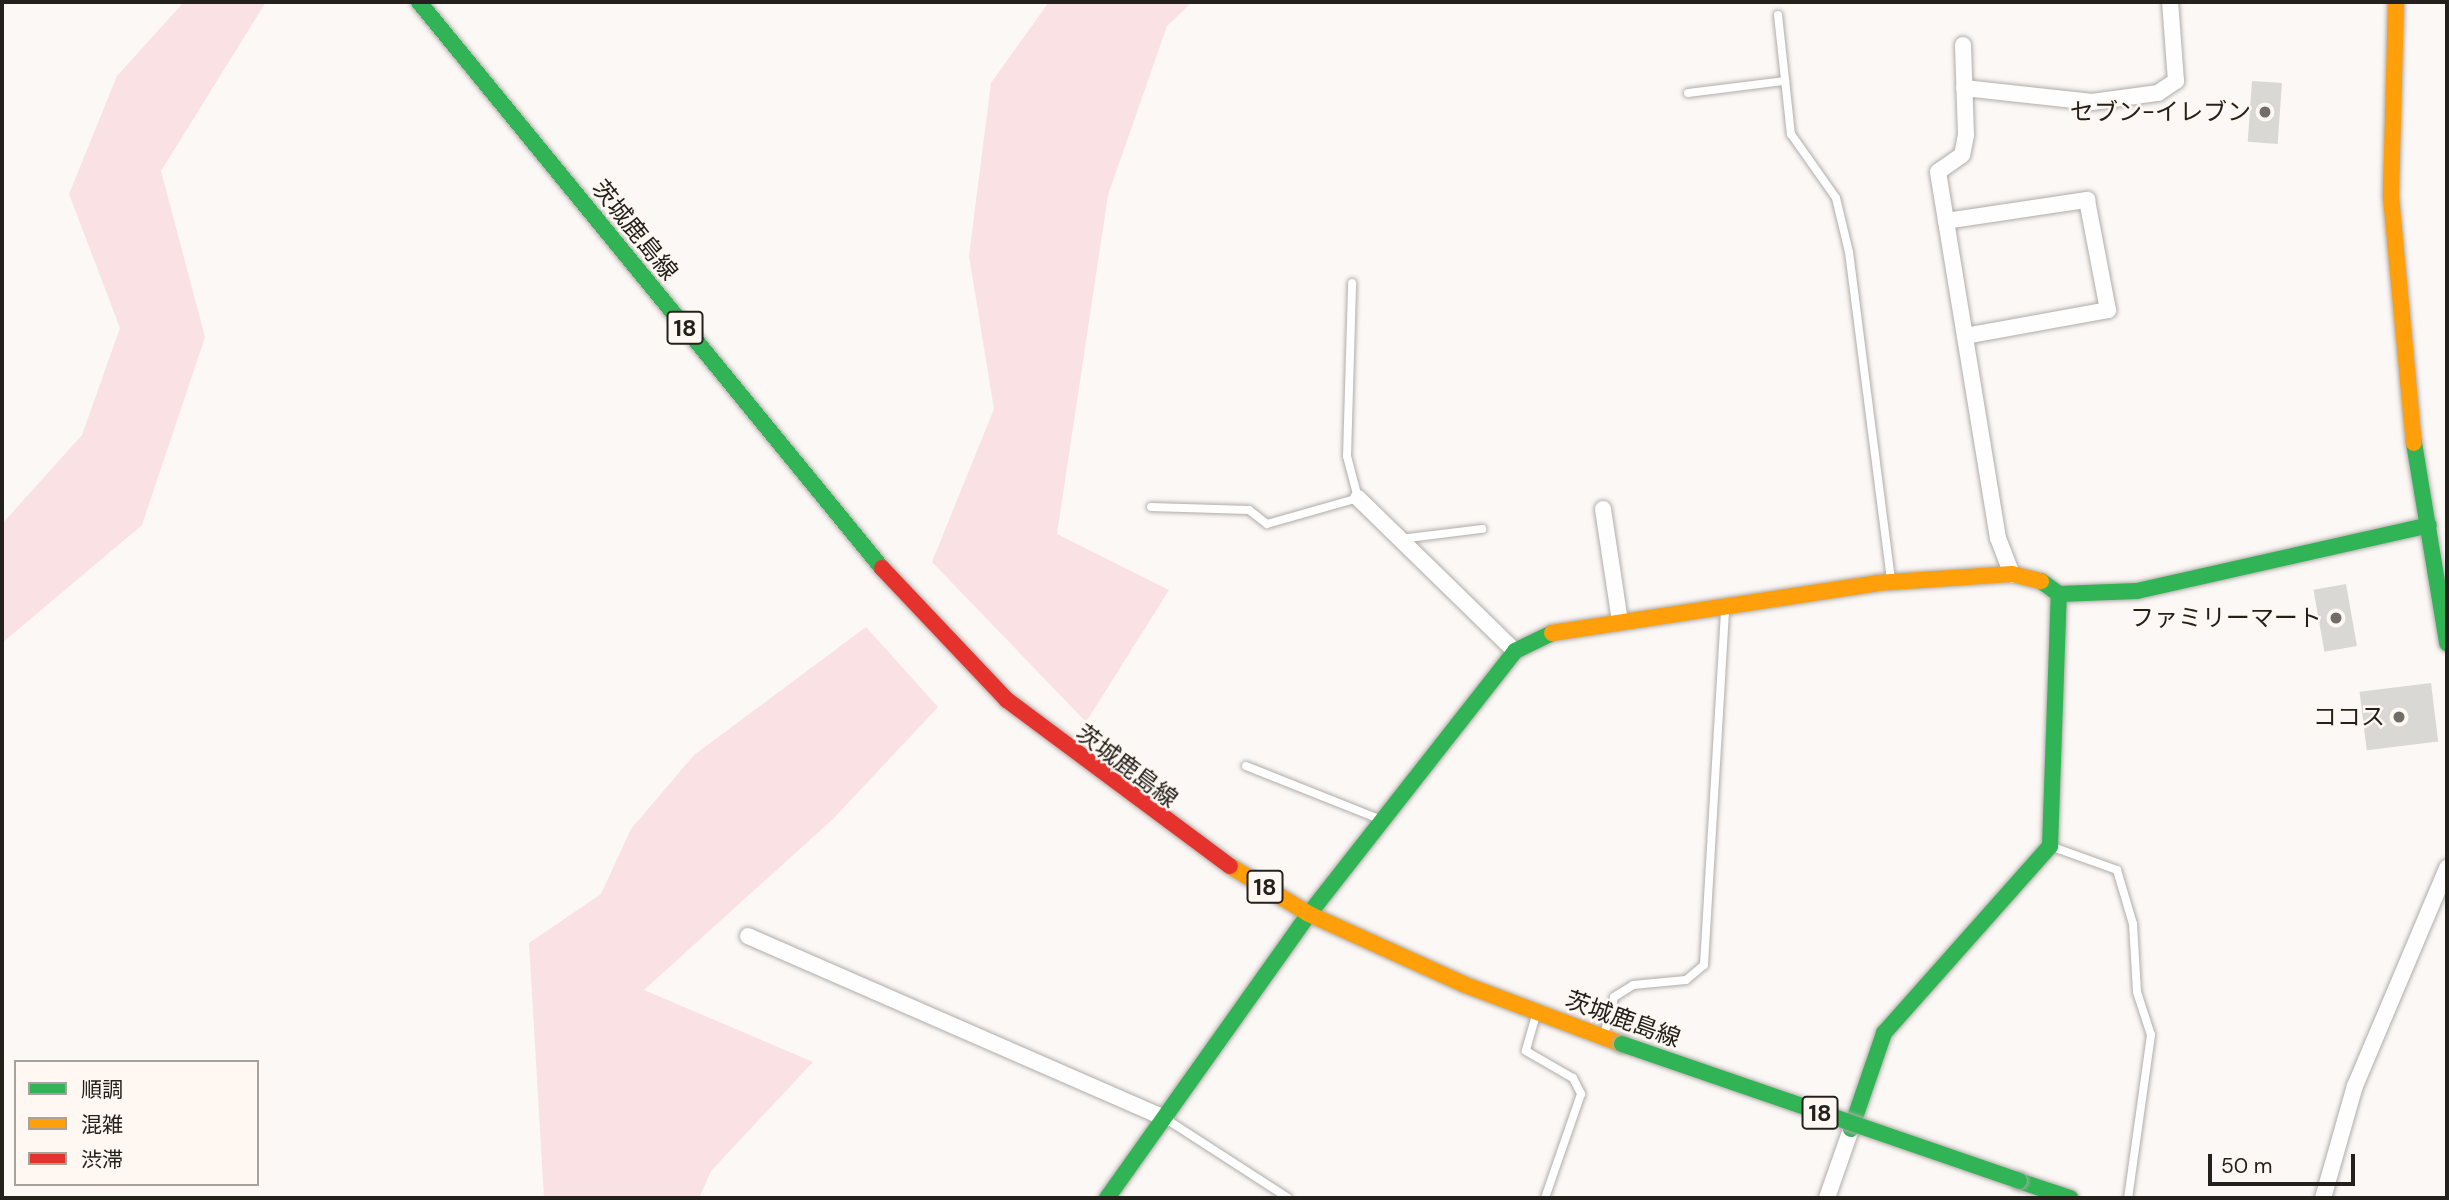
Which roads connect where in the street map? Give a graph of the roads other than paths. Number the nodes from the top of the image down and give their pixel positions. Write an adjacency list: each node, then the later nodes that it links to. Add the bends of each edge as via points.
1 (419, 2): 29 (street, 茨城鹿島線 / 18, via 955,650 1128,797)
2 (2170, 2): 7 (street, via 2176,81 2158,93 2092,102)
3 (2396, 2): 15 (street, via 2391,197 2414,447)
4 (1778, 15): 6 (lane)
5 (1963, 45): 7 (street)
6 (1785, 81): 8 (lane); 19 (lane, via 1791,134 1836,198 1849,252)
7 (1964, 88): 9 (street, via 1962,155 1938,172)
8 (1688, 93)
9 (1946, 221): 11 (street); 11 (street, via 2087,200 2108,310)
10 (1352, 283): 12 (lane, via 1347,456)
11 (1965, 336): 18 (street, via 1998,538)
12 (1358, 498): 13 (lane, via 1267,524 1249,510); 17 (street)
13 (1151, 508)
14 (1603, 509): 22 (street)
15 (2429, 525): 20 (street, via 2137,591); 23 (street)
16 (1482, 529): 17 (lane)
17 (1400, 539): 24 (street)
18 (2012, 574): 19 (street); 20 (street, via 2044,582)
19 (1892, 582): 21 (street)
20 (2059, 594): 27 (street)
21 (1726, 604): 22 (street); 32 (lane, via 1704,965 1686,980 1633,985 1614,997)
22 (1620, 621): 24 (street, via 1540,635)
23 (2447, 643)
24 (1516, 652): 26 (street)
25 (1246, 766): 26 (lane)
26 (1382, 821): 29 (street)
27 (2050, 846): 37 (street, via 1884,1033); 39 (lane, via 2117,870 2133,924 2137,992 2151,1035)
28 (2447, 868): 40 (street, via 2355,1086)
29 (1309, 914): 31 (street, 茨城鹿島線 / 18); 33 (street)
30 (748, 936): 33 (street)
31 (1537, 1012): 32 (street, 茨城鹿島線 / 18); 36 (lane, via 1525,1051 1573,1078 1581,1094)
32 (1603, 1037): 38 (street, 茨城鹿島線 / 18, bridge)
33 (1166, 1119): 34 (street); 35 (lane)
34 (1107, 1198)
35 (1287, 1198)
36 (1545, 1198)
37 (1827, 1198)
38 (2070, 1198)
39 (2128, 1198)
40 (2323, 1198)

